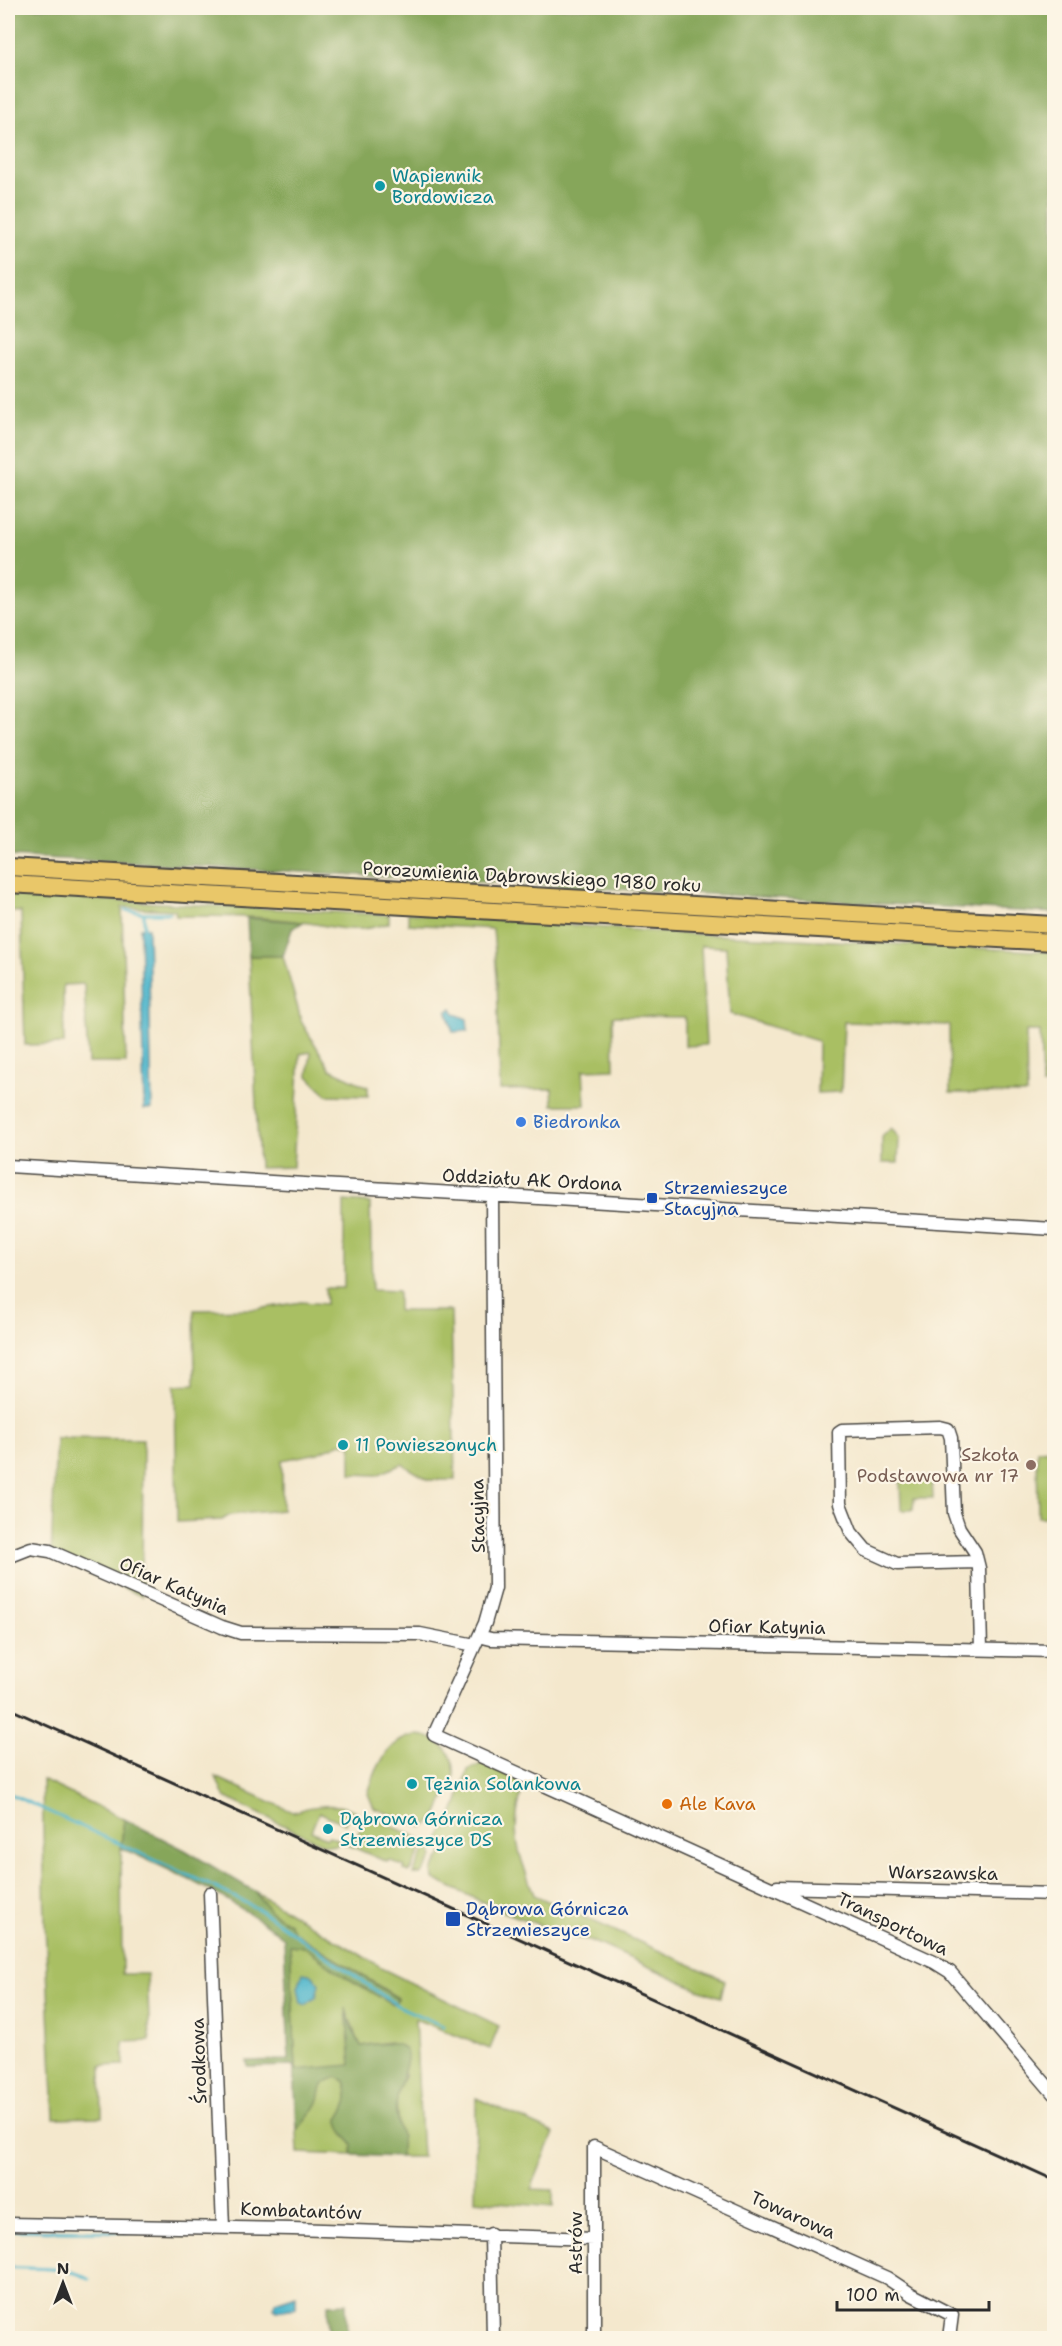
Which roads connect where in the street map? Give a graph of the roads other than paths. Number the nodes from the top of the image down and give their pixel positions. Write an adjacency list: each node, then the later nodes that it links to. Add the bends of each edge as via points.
1 (8, 867): 3 (main road, Porozumienia Dąbrowskiego 1980 roku)
2 (8, 884): 4 (main road, Porozumienia Dąbrowskiego 1980 roku)
3 (1054, 925)
4 (1054, 942)
5 (8, 1166): 6 (street, Oddziału AK Ordona)
6 (492, 1196): 7 (street, Oddziału AK Ordona); 10 (street, Stacyjna, via 496,1568 492,1601)
7 (1054, 1229)
8 (8, 1557): 10 (street, Ofiar Katynia, via 31,1548 50,1551 232,1631 420,1634)
9 (977, 1562): 9 (street, via 954,1513 948,1430 840,1430 840,1504 852,1532 866,1550 897,1564); 11 (street)
10 (477, 1640): 11 (street, Ofiar Katynia); 13 (street, Stacyjna, via 434,1735)
11 (981, 1649): 12 (street, Ofiar Katynia)
12 (1054, 1651)
13 (450, 1742): 14 (street, Warszawska)
14 (772, 1887): 15 (street, Warszawska); 18 (street, Transportowa)
15 (830, 1888): 17 (street, Warszawska); 18 (street, via 823,1904)
16 (210, 1893): 22 (street, Środkowa)
17 (1054, 1894)
18 (826, 1912): 19 (street, Transportowa, via 950,1972)
19 (1054, 2094)
20 (594, 2147): 24 (street, Astrów); 27 (street, Towarowa, via 887,2278 952,2315)
21 (8, 2224): 22 (street, Kombatantów)
22 (223, 2227): 23 (street, Kombatantów)
23 (491, 2234): 24 (street, Kombatantów); 25 (street)
24 (594, 2238): 26 (street, Astrów)
25 (494, 2338)
26 (594, 2338)
27 (949, 2338)

